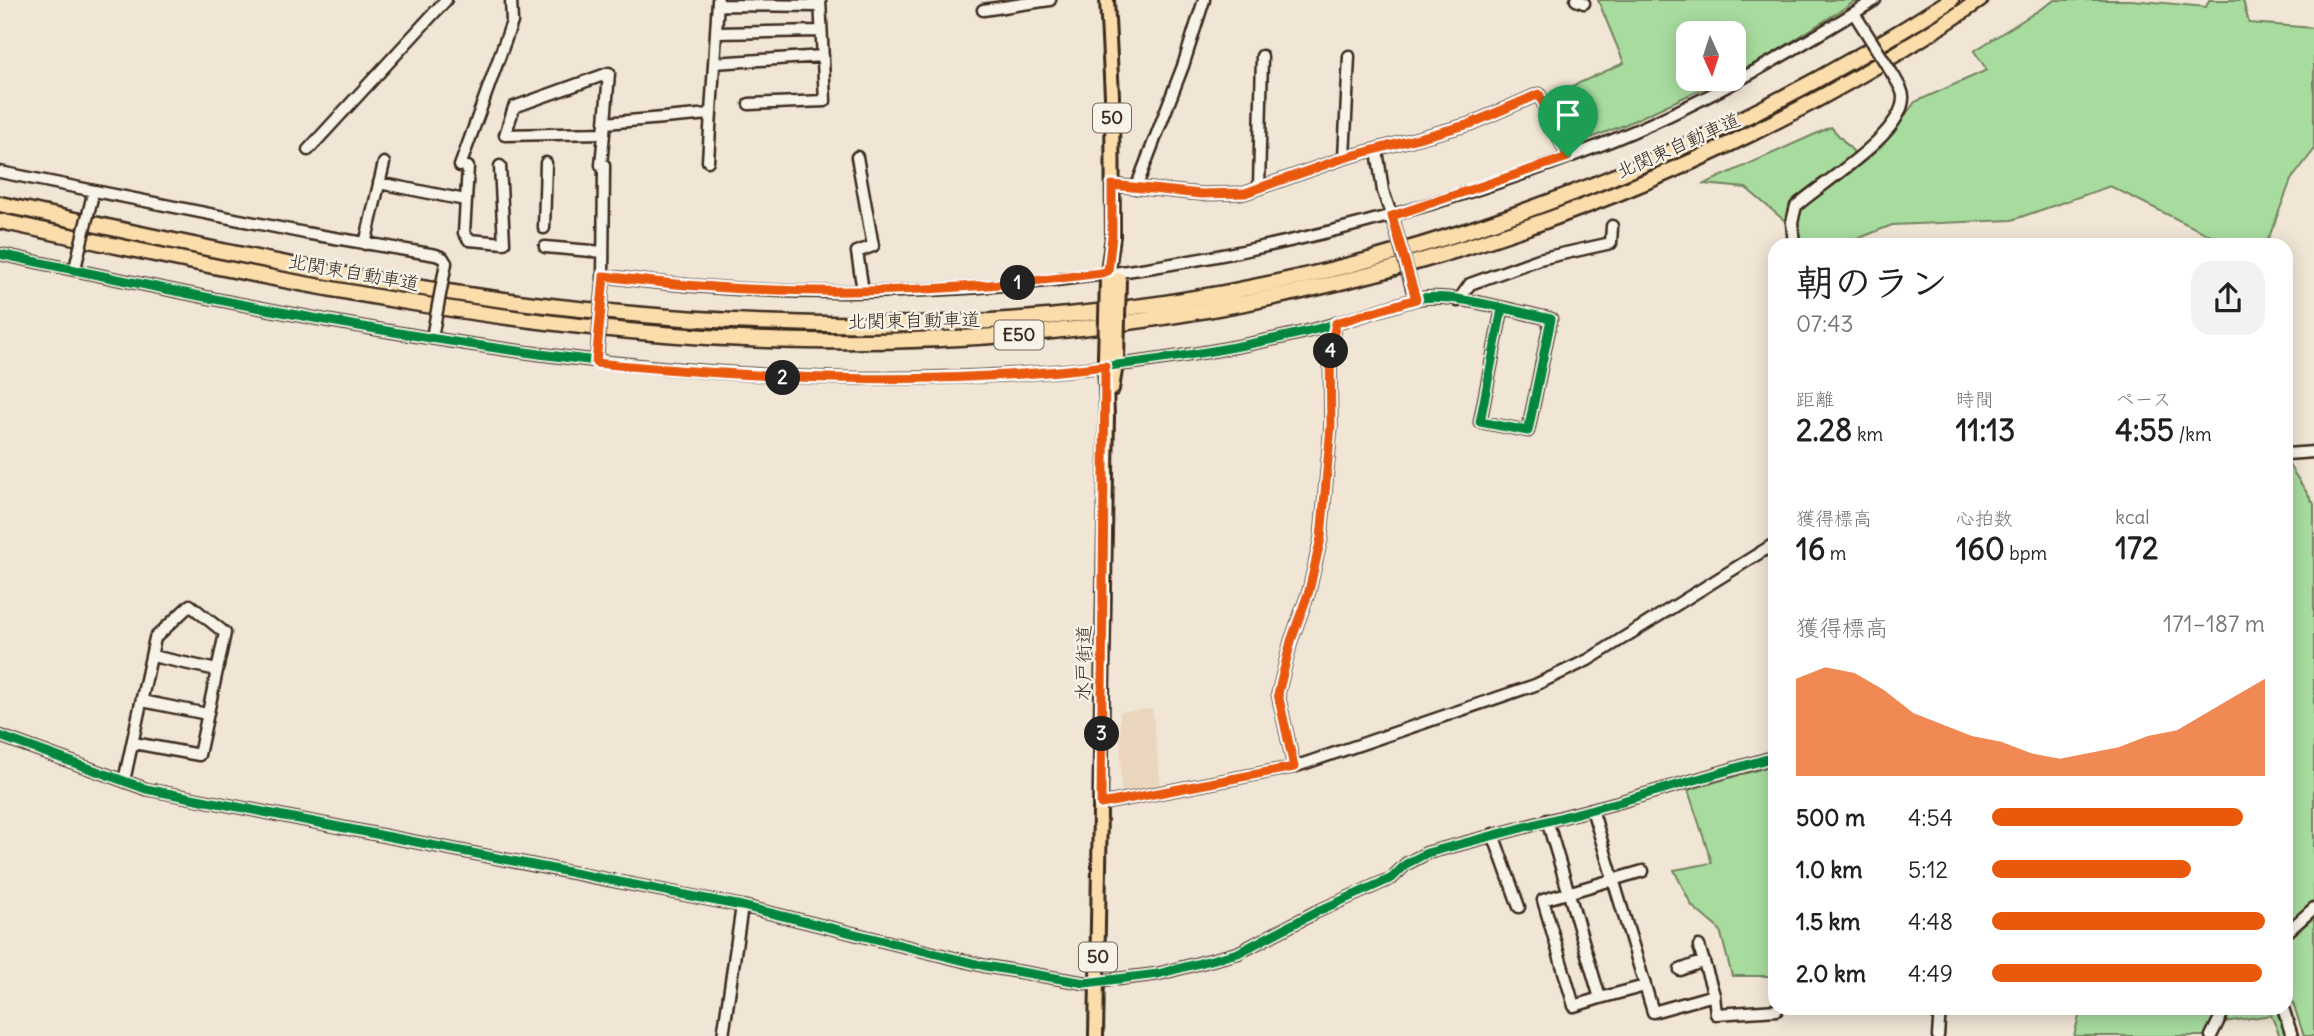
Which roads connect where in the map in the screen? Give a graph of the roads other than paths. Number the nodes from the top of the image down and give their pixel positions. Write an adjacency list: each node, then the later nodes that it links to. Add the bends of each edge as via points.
1 (446, 0): 22 (street)
2 (511, 0): 37 (street, via 512,22 464,167)
3 (1050, 0): 11 (street)
4 (1107, 0): 33 (main road, 水戸街道 / 50)
5 (1204, 0): 34 (street)
6 (1875, 0): 12 (street)
7 (1951, 0): 38 (highway, 北関東自動車道 / E50, via 1812,84 1672,152 1558,200 1424,245 1344,266 1156,303 1052,317 808,325 618,313 391,283)
8 (1980, 0): 40 (highway, 北関東自動車道 / E50, via 1820,98 1565,215 1429,259 1297,293 1156,320 1055,332 962,340 805,342 615,329 389,299)
9 (718, 2): 10 (street); 14 (street)
10 (820, 3): 13 (street)
11 (983, 10)
12 (1855, 16): 25 (street, via 1748,76); 43 (street, bridge, via 1904,93 1902,107 1891,127 1796,206)
13 (821, 31): 14 (street); 15 (street)
14 (716, 33): 18 (street)
15 (822, 56): 18 (street); 19 (street, via 825,102)
16 (1262, 56): 35 (street)
17 (1349, 57): 26 (street)
18 (714, 63): 20 (street)
19 (749, 104)
20 (710, 114): 21 (street); 27 (street)
21 (605, 128): 21 (street, via 505,135 514,107 609,74); 46 (street)
22 (308, 150)
23 (1377, 150): 25 (street, via 1470,124 1539,94); 26 (street); 39 (street)
24 (857, 157): 51 (street, via 873,246 857,252)
25 (1568, 157): 39 (street)
26 (1344, 158): 35 (street)
27 (708, 162)
28 (384, 163): 32 (street)
29 (545, 163): 42 (street)
30 (500, 166): 37 (street, via 504,243 469,240 464,233)
31 (0, 172): 36 (street)
32 (379, 183): 37 (street); 44 (street)
33 (1112, 185): 34 (street); 49 (main road, 水戸街道 / 50)
34 (1136, 188): 35 (street, via 1231,195)
35 (1259, 188)
36 (93, 195): 44 (street); 48 (street, bridge)
37 (466, 200)
38 (0, 204)
39 (1393, 220): 49 (street); 52 (street, bridge)
40 (0, 221)
41 (1612, 226): 53 (street, via 1611,243 1539,259 1470,284)
42 (544, 228)
43 (1793, 238)
44 (365, 244): 56 (street, bridge, via 443,258 446,264)
45 (545, 247): 46 (street)
46 (603, 252): 50 (street)
47 (0, 254): 48 (street)
48 (75, 267): 56 (street, via 244,307)
49 (1113, 275): 51 (street); 58 (main road, 水戸街道 / 50, bridge)
50 (603, 280): 51 (street); 57 (street, bridge)
51 (863, 291)
52 (1415, 295): 53 (street); 55 (street)
53 (1458, 301): 54 (street)
54 (1502, 309): 54 (street, via 1480,422 1528,431 1551,320)
55 (1336, 323): 58 (street, via 1252,343); 69 (street, via 1330,352 1331,426 1321,538 1278,694)
56 (432, 335): 57 (street)
57 (596, 358): 58 (street, via 729,375 868,380 983,377)
58 (1111, 362): 71 (main road, 水戸街道 / 50)
59 (2314, 452): 60 (street)
60 (2293, 454)
61 (1768, 548): 69 (street, via 1561,674)
62 (152, 656): 63 (street); 63 (street, via 155,638 190,605 225,633); 64 (street)
63 (217, 670): 65 (street)
64 (142, 701): 65 (street); 67 (street)
65 (207, 714): 67 (street, via 199,755)
66 (0, 736): 70 (street)
67 (134, 743): 70 (street)
68 (1768, 759): 72 (street)
69 (1294, 767): 71 (street)
70 (124, 781): 78 (street)
71 (1101, 804): 85 (main road, 水戸街道 / 50)
72 (1592, 809): 73 (street); 76 (street)
73 (1547, 820): 74 (street); 77 (street)
74 (1493, 834): 79 (street); 85 (street, via 1426,853 1392,878 1238,953 1158,974)
75 (1643, 871): 76 (street)
76 (1614, 879): 77 (street); 86 (street)
77 (1568, 892): 88 (street); 88 (street, via 1543,900 1574,1006)
78 (742, 906): 85 (street, via 985,966); 93 (street)
79 (1519, 907)
80 (2314, 908): 81 (street)
81 (2293, 927)
82 (1699, 946): 83 (street)
83 (1704, 961): 84 (street); 87 (street)
84 (1680, 970)
85 (1098, 983): 94 (main road, 水戸街道 / 50)
86 (1646, 986): 87 (street, via 1653,1012); 88 (street)
87 (1714, 995): 89 (street, via 1716,1014)
88 (1600, 998)
89 (1768, 1011)
90 (1940, 1015): 95 (street)
91 (2222, 1015): 96 (street)
92 (2285, 1015): 97 (street)
93 (723, 1036)
94 (1096, 1036)
95 (1938, 1036)
96 (2211, 1036)
97 (2292, 1036)

